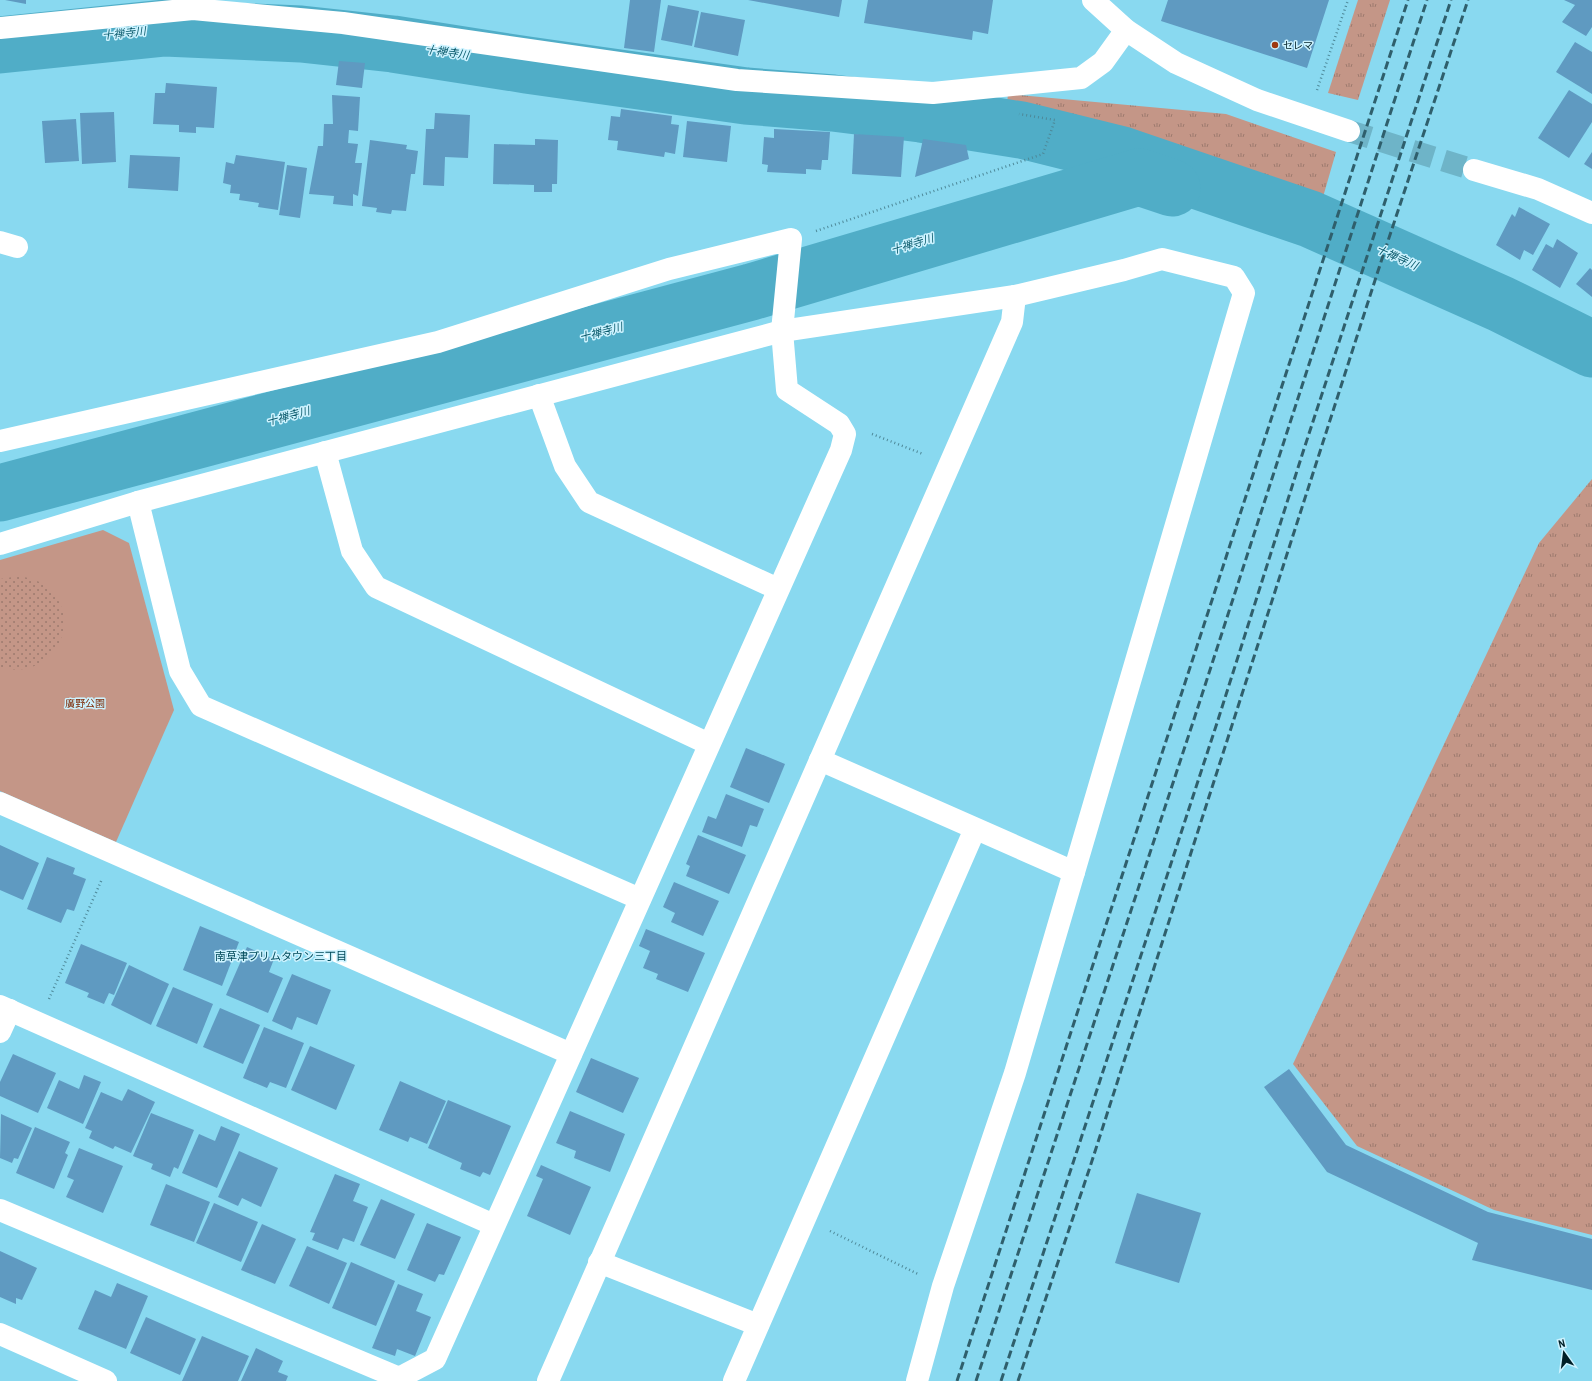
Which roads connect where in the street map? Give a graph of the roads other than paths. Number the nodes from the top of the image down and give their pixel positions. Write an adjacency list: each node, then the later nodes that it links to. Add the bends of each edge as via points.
1 (1093, 0): 3 (street)
2 (0, 28): 3 (street, via 194,9 343,23 737,80 933,93 1081,78 1103,62)
3 (1126, 30): 4 (street, via 1176,63 1243,94)
4 (1349, 130)
5 (1474, 170): 6 (street, via 1538,189)
6 (1592, 213)
7 (1015, 296): 8 (street); 16 (street, via 1012,322); 19 (street, via 1162,259 1234,277 1244,293)
8 (782, 331): 9 (street); 10 (street, via 791,239 669,269 438,342); 14 (street, via 787,390 839,424 844,434 841,450)
9 (539, 395): 11 (street); 14 (street, via 565,466 589,502)
10 (0, 441)
11 (325, 452): 12 (street); 15 (street, via 352,551 376,587)
12 (138, 502): 13 (street); 20 (street, via 180,671 201,706)
13 (0, 544)
14 (778, 589): 15 (street)
15 (710, 744): 20 (street)
16 (820, 760): 18 (street); 26 (street)
17 (0, 803): 23 (street)
18 (975, 829): 19 (street); 27 (street)
19 (1074, 872): 32 (street, via 1015,1073 943,1286)
20 (640, 898): 23 (street)
21 (5, 1008): 22 (street); 25 (street)
22 (0, 1032)
23 (571, 1054): 25 (street)
24 (0, 1210): 25 (street, via 399,1378 435,1359)
25 (494, 1225)
26 (599, 1262): 27 (street); 30 (street)
27 (758, 1326): 31 (street)
28 (0, 1334): 29 (street)
29 (106, 1381)
30 (548, 1381)
31 (734, 1381)
32 (917, 1381)

